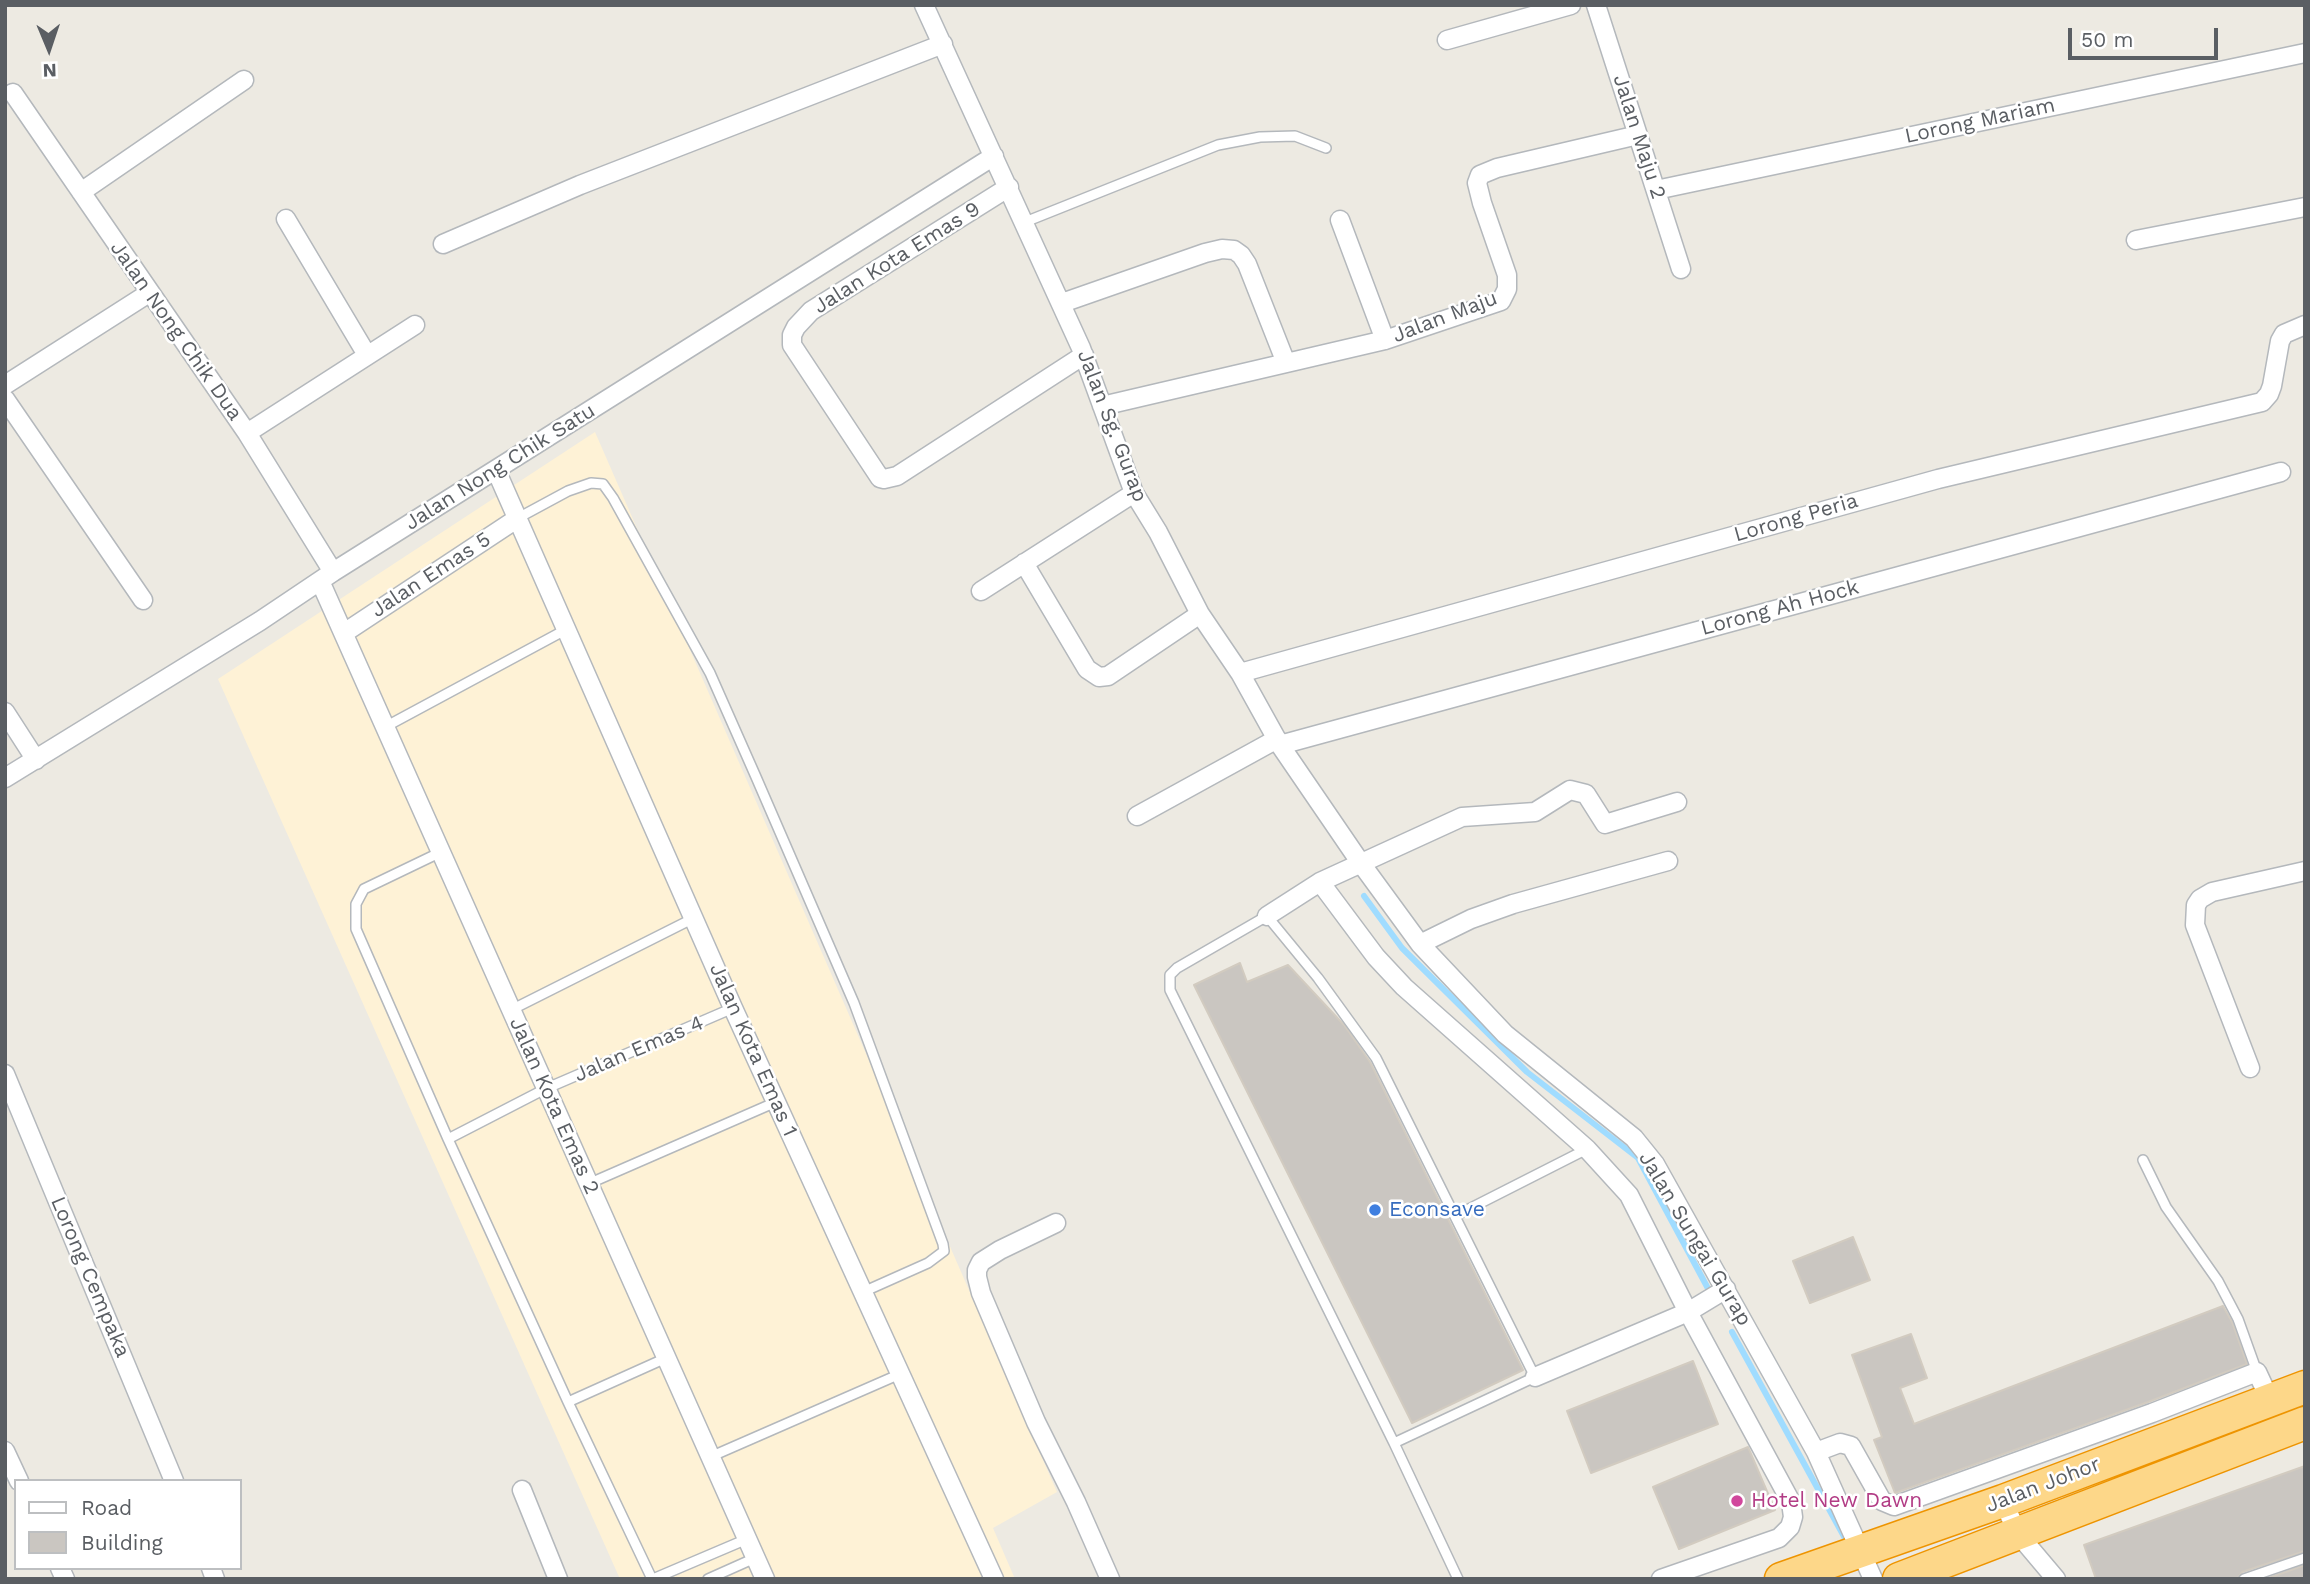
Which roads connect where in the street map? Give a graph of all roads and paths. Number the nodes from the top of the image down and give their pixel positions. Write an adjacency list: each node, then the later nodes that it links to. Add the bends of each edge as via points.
1 (925, 5): 5 (street, Jalan Sg. Gurap)
2 (1571, 5): 4 (street)
3 (1596, 5): 9 (street, Jalan Maju 2)
4 (1447, 40)
5 (943, 44): 11 (street, Jalan Sg. Gurap); 20 (street, via 580,185)
6 (2305, 53): 13 (street, Lorong Mariam)
7 (244, 80): 14 (street)
8 (13, 93): 14 (street, Jalan Nong Chik Dua)
9 (1638, 135): 13 (street, Jalan Maju 2); 26 (street, Jalan Maju, via 1480,175 1477,183 1482,203 1507,275 1505,295 1501,301)
10 (1326, 148): 18 (lane, via 1296,136 1218,145)
11 (994, 156): 12 (street, Jalan Sg. Gurap); 34 (street, Jalan Nong Chik Satu)
12 (1009, 187): 18 (street, Jalan Sg. Gurap); 28 (street, Jalan Kota Emas 9, via 811,311 796,327 792,345 880,478 890,479)
13 (1656, 190): 21 (street, Jalan Maju 2)
14 (81, 192): 22 (street, Jalan Nong Chik Dua)
15 (2305, 207): 19 (street)
16 (286, 219): 27 (street)
17 (1340, 220): 26 (street)
18 (1025, 222): 23 (street, Jalan Sg. Gurap)
19 (2136, 240)
20 (443, 244)
21 (1681, 269)
22 (149, 293): 30 (street); 33 (street, Jalan Nong Chik Dua)
23 (1062, 303): 28 (street, Jalan Sg. Gurap); 29 (street, via 1205,253 1234,250 1247,264)
24 (415, 325): 27 (street)
25 (2305, 325): 45 (street, Lorong Peria, via 2284,334 2280,341 2272,386 2262,402 1938,479)
26 (1385, 341): 29 (street, Jalan Maju)
27 (367, 355): 33 (street)
28 (1084, 355): 32 (street, Jalan Sg. Gurap)
29 (1286, 363): 32 (street, Jalan Maju)
30 (5, 385)
31 (5, 399): 41 (street)
32 (1102, 405): 36 (street, Jalan Sg. Gurap)
33 (247, 433): 39 (street, Jalan Nong Chik Dua)
34 (496, 470): 37 (street, Jalan Kota Emas 1); 39 (street, Jalan Nong Chik Satu)
35 (2281, 472): 48 (street, Lorong Ah Hock)
36 (1134, 494): 38 (street); 42 (street, Jalan Sg. Gurap)
37 (518, 518): 43 (street, Jalan Kota Emas 1); 44 (street, Jalan Emas 5); 74 (lane, via 568,491 603,484 710,673 855,1003 943,1244 944,1251 928,1263)
38 (1024, 563): 40 (street); 42 (street, via 1087,669 1099,677 1108,676)
39 (327, 576): 44 (street, Jalan Nong Chik Dua); 49 (street, Jalan Nong Chik Satu)
40 (981, 591)
41 (143, 600)
42 (1200, 614): 45 (street, Jalan Sg. Gurap)
43 (567, 629): 47 (lane); 59 (street, Jalan Kota Emas 1)
44 (344, 633): 47 (street, Jalan Kota Emas 2)
45 (1240, 673): 48 (street, Jalan Sg. Gurap)
46 (5, 712): 49 (street)
47 (385, 727): 53 (street, Jalan Kota Emas 2)
48 (1278, 742): 52 (street, Lorong Ah Hock); 55 (street, Jalan Sg. Gurap)
49 (36, 760): 50 (street, Jalan Nong Chik Satu)
50 (5, 778)
51 (1677, 802): 55 (street, via 1605,824 1586,794 1570,790 1535,812 1462,817)
52 (1137, 816)
53 (441, 851): 62 (street, Jalan Kota Emas 2); 67 (lane, via 364,889 356,904 356,929)
54 (1668, 861): 60 (street, via 1513,904)
55 (1360, 862): 57 (street); 60 (street, Jalan Sungai Gurap)
56 (2305, 871): 63 (street, via 2212,892 2196,905 2195,925)
57 (1320, 882): 58 (street); 68 (street, via 1404,987)
58 (1267, 916): 71 (lane, via 1376,1058); 84 (lane, via 1177,968 1170,975 1170,990)
59 (694, 918): 61 (street, Jalan Kota Emas 1); 62 (lane)
60 (1420, 944): 73 (street, Jalan Sungai Gurap, via 1505,1034 1634,1138 1655,1164)
61 (733, 1009): 65 (lane, Jalan Emas 4); 66 (street, Jalan Kota Emas 1)
62 (511, 1010): 65 (street, Jalan Kota Emas 2)
63 (2250, 1068)
64 (5, 1074): 89 (street, Lorong Cempaka)
65 (545, 1089): 67 (lane, Jalan Emas 4); 70 (street, Jalan Kota Emas 2)
66 (776, 1102): 70 (lane); 74 (street, Jalan Kota Emas 1)
67 (447, 1139): 81 (lane)
68 (1587, 1149): 71 (lane); 75 (street, via 1629,1195)
69 (2143, 1160): 79 (lane, via 2166,1207 2238,1319)
70 (588, 1184): 76 (street, Jalan Kota Emas 2)
71 (1455, 1216): 78 (lane)
72 (1056, 1223): 103 (street, via 1000,1250 976,1270 981,1293 1036,1422)
73 (1726, 1289): 75 (street); 86 (street, Jalan Sungai Gurap)
74 (863, 1292): 77 (street, Jalan Kota Emas 1)
75 (1688, 1312): 78 (street); 105 (street, via 1791,1502 1793,1517 1779,1538)
76 (666, 1358): 81 (lane); 87 (street, Jalan Kota Emas 2)
77 (900, 1374): 87 (lane); 102 (street, Jalan Kota Emas 1)
78 (1535, 1377): 84 (lane)
79 (2263, 1386): 80 (highway, Jalan Johor); 83 (highway, Jalan Johor)
80 (2305, 1387)
81 (568, 1402): 99 (lane)
82 (2305, 1423): 92 (highway, Jalan Johor)
83 (2158, 1426): 86 (street, via 1894,1506 1882,1501 1851,1446 1840,1443); 91 (highway, Jalan Johor)
84 (1394, 1443): 104 (lane)
85 (5, 1451): 88 (street)
86 (1816, 1452): 96 (street, Jalan Sungai Gurap)
87 (710, 1457): 93 (street, Jalan Kota Emas 2)
88 (18, 1479)
89 (173, 1479)
90 (522, 1490): 98 (street)
91 (2003, 1501): 92 (street); 96 (highway, Jalan Johor)
92 (2018, 1534): 107 (highway, Jalan Johor); 108 (street)
93 (747, 1539): 94 (street, Jalan Kota Emas 2); 99 (lane)
94 (755, 1558): 97 (lane); 101 (street, Jalan Kota Emas 2)
95 (2305, 1558): 109 (lane)
96 (1867, 1565): 106 (highway, Jalan Johor)
97 (726, 1575): 100 (lane)
98 (558, 1579)
99 (653, 1579)
100 (708, 1579)
101 (765, 1579)
102 (995, 1579)
103 (1110, 1579)
104 (1458, 1579)
105 (1661, 1579)
106 (1781, 1579)
107 (1899, 1579)
108 (2056, 1579)
109 (2244, 1579)

